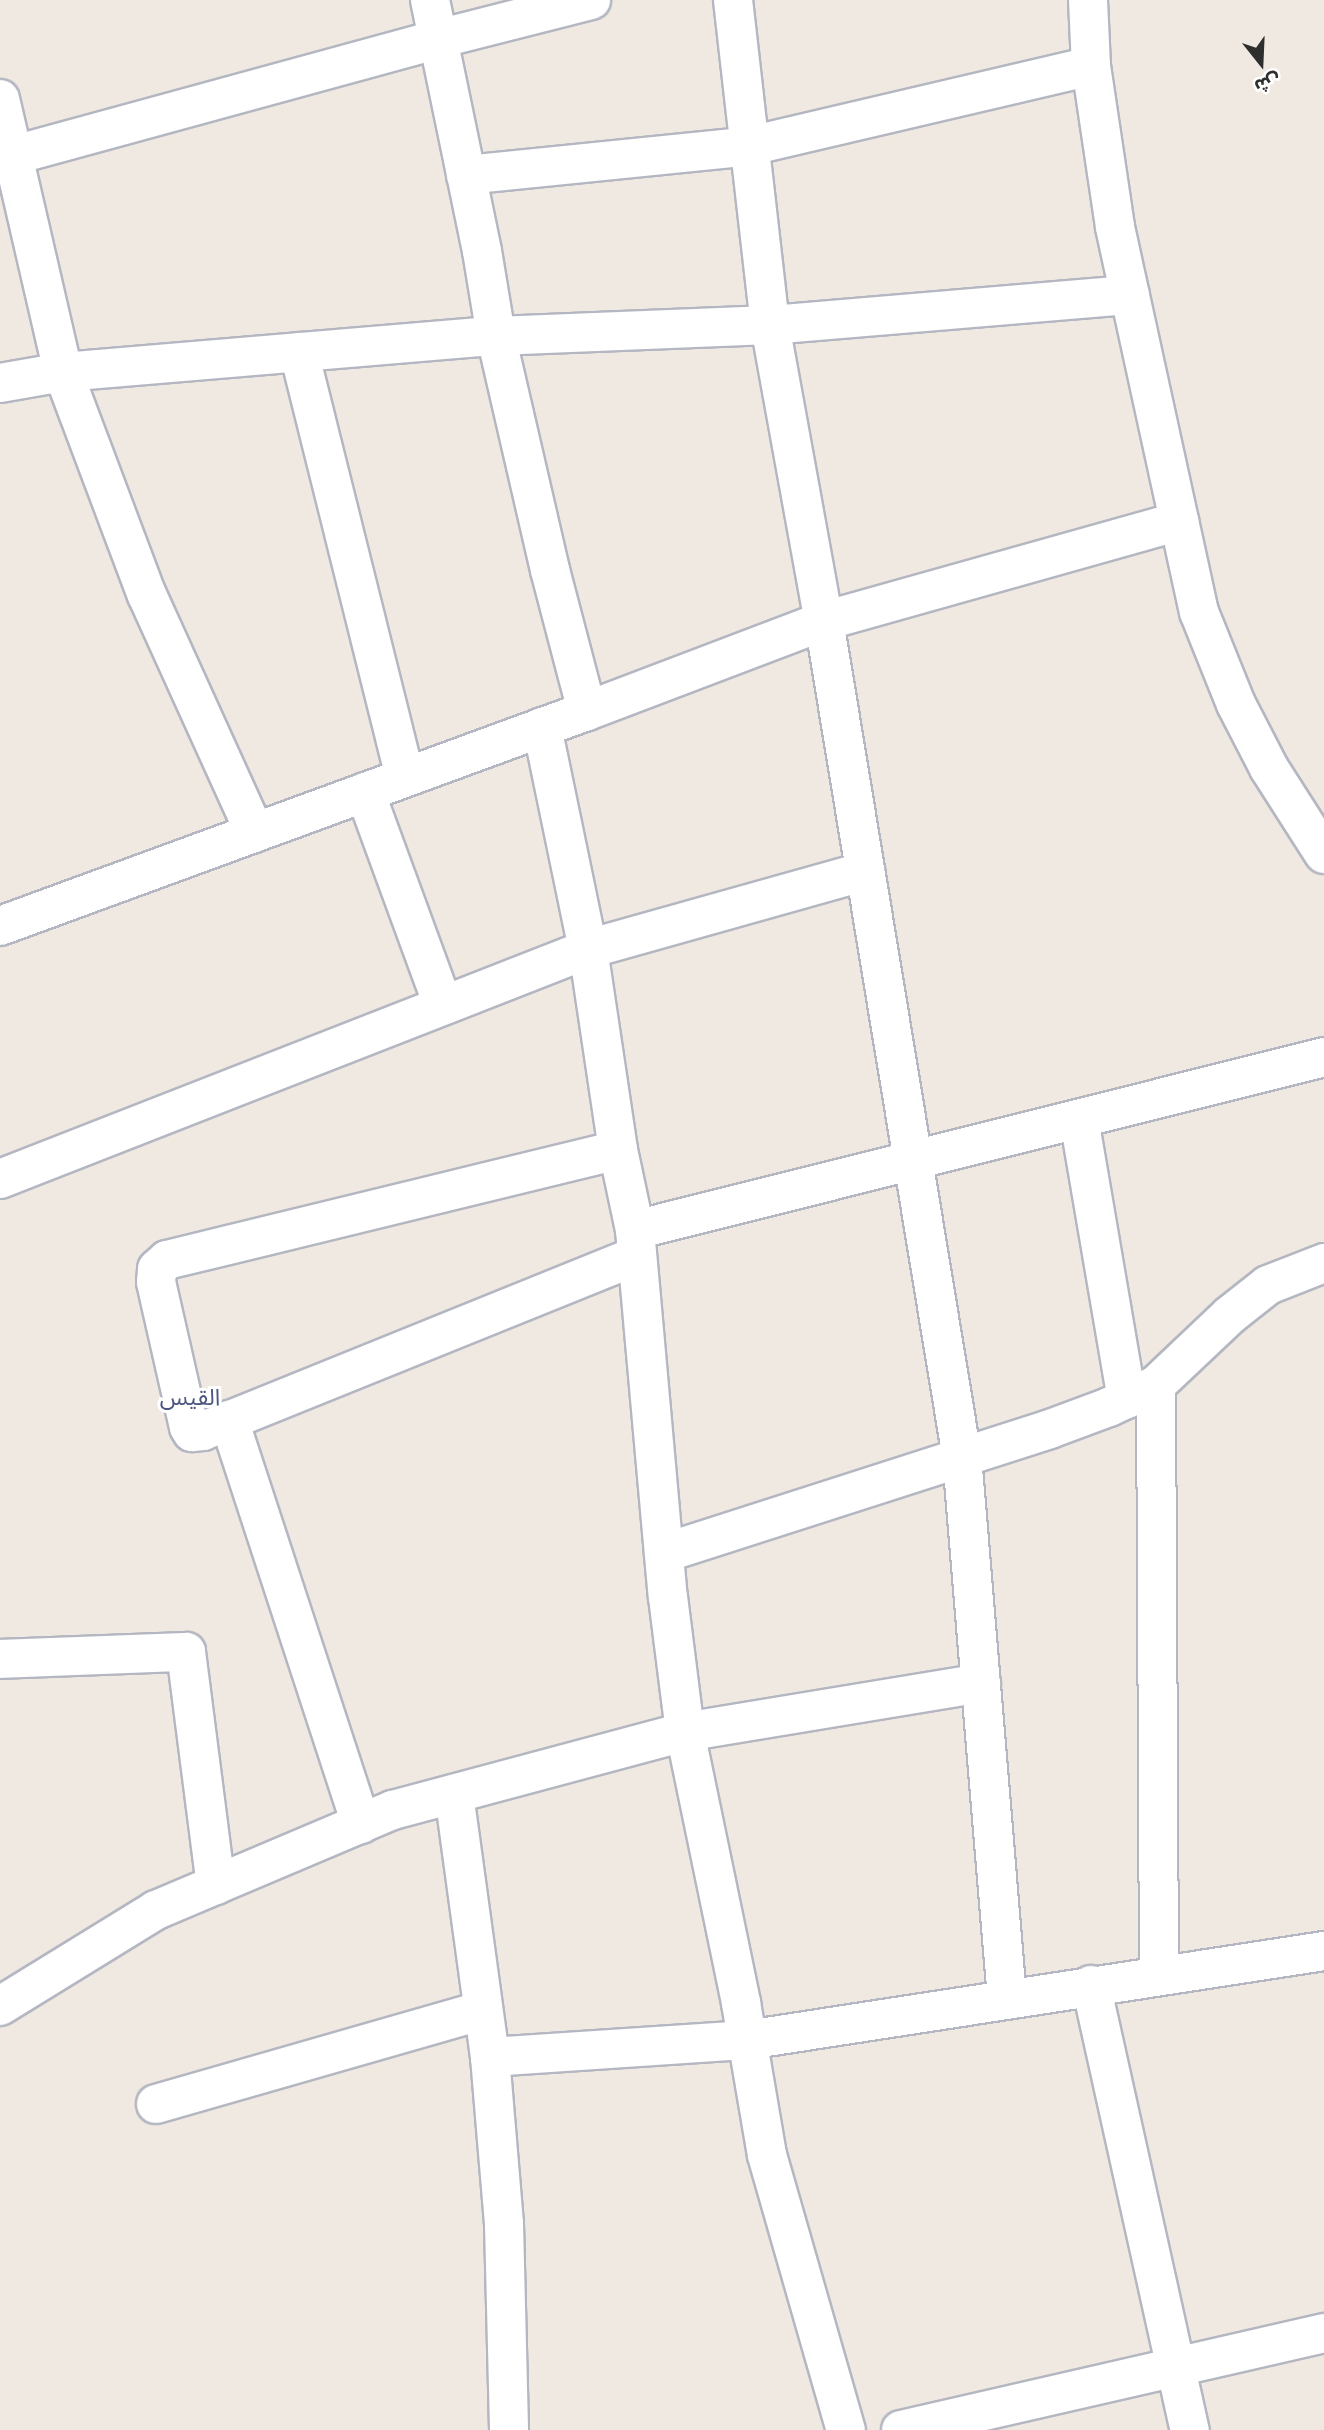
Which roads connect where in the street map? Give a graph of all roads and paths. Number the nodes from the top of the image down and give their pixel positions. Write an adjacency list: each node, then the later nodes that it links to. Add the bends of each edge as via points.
1 (430, 0): 5 (street)
2 (591, 0): 5 (street)
3 (733, 0): 8 (street)
4 (1088, 0): 6 (street)
5 (438, 38): 9 (street); 10 (street)
6 (1091, 66): 8 (street); 12 (street)
7 (0, 104): 9 (street)
8 (750, 146): 10 (street); 13 (street)
9 (11, 156): 11 (street)
10 (466, 175): 14 (street)
11 (15, 234): 16 (street)
12 (1130, 295): 13 (street); 18 (street)
13 (770, 325): 14 (street); 19 (street)
14 (496, 336): 15 (street); 20 (street)
15 (299, 352): 16 (street); 22 (street)
16 (63, 372): 17 (street); 25 (street, via 147,595)
17 (0, 383)
18 (1179, 521): 19 (street); 24 (street, via 1199,612 1236,704)
19 (824, 621): 20 (street); 27 (street)
20 (587, 711): 21 (street)
21 (542, 727): 22 (street); 29 (street)
22 (405, 777): 23 (street)
23 (365, 793): 25 (street); 30 (street)
24 (1307, 797): 26 (street)
25 (255, 833): 28 (street)
26 (1324, 853)
27 (866, 871): 29 (street); 34 (street)
28 (0, 926)
29 (589, 949): 30 (street); 33 (street)
30 (443, 1005): 35 (street)
31 (1324, 1057): 32 (street)
32 (1079, 1119): 34 (street); 38 (street)
33 (618, 1150): 36 (street); 39 (street, via 167,1260 157,1269 156,1282 189,1427 197,1433)
34 (914, 1160): 36 (street); 40 (street)
35 (0, 1179)
36 (636, 1243): 39 (street); 41 (street)
37 (1324, 1263): 38 (street, via 1268,1284)
38 (1141, 1392): 40 (street); 49 (street)
39 (229, 1420): 46 (street)
40 (962, 1457): 41 (street); 43 (street)
41 (664, 1553): 44 (street)
42 (0, 1659): 47 (street, via 186,1652)
43 (981, 1682): 44 (street); 51 (street)
44 (685, 1732): 45 (street); 54 (street)
45 (454, 1794): 46 (street); 53 (street)
46 (361, 1824): 47 (street)
47 (216, 1885): 52 (street, via 156,1910)
48 (1324, 1951): 49 (street)
49 (1159, 1975): 50 (street)
50 (1091, 1985): 51 (street); 58 (street)
51 (1007, 1999): 54 (street)
52 (0, 2006)
53 (483, 2010): 55 (street); 56 (street)
54 (747, 2040): 55 (street); 60 (street, via 767,2155)
55 (490, 2057): 59 (street, via 504,2224)
56 (156, 2104)
57 (1324, 2333): 58 (street)
58 (1174, 2367): 61 (street); 62 (street)
59 (509, 2430)
60 (846, 2430)
61 (901, 2430)
62 (1190, 2430)

